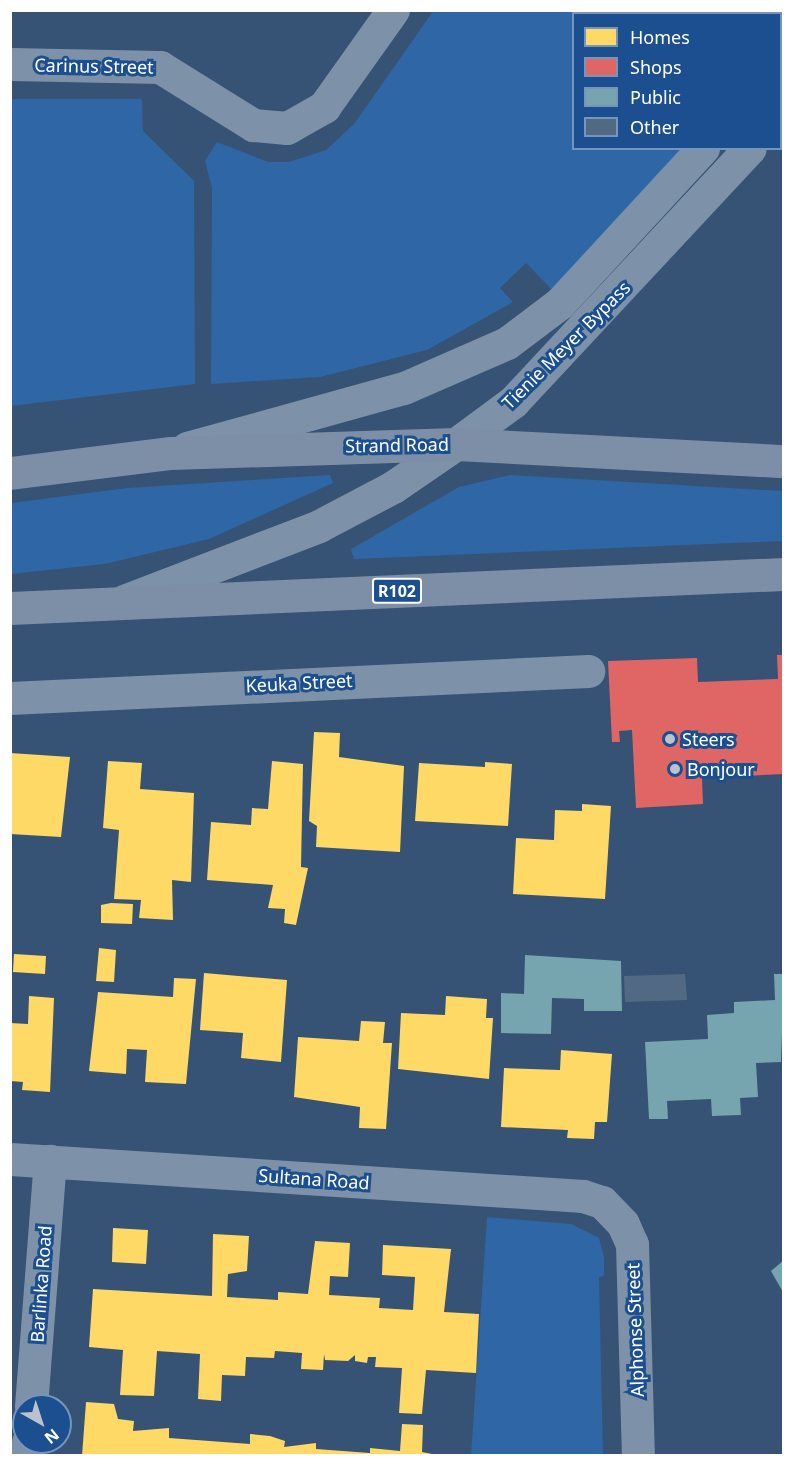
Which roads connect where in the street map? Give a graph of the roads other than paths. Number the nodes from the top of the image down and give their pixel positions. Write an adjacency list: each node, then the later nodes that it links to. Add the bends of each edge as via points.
1 (393, 10): 2 (street, Carinus Street, via 324,107 287,128 253,124 160,66)
2 (10, 64)
3 (701, 150): 6 (street, Tienie Meyer Bypass, via 560,303 507,343 404,388)
4 (748, 150): 5 (street, Tienie Meyer Bypass, via 513,402)
5 (456, 444): 6 (main road, Strand Road); 7 (main road, Strand Road); 10 (street, Tienie Meyer Bypass, via 393,487 319,526)
6 (171, 453): 8 (main road, Strand Road)
7 (783, 461)
8 (10, 473)
9 (783, 574): 10 (main road, R102)
10 (121, 602): 11 (main road, R102)
11 (10, 608)
12 (588, 671): 13 (street, Keuka Street)
13 (10, 698)
14 (10, 1159): 15 (street, Sultana Road)
15 (50, 1161): 16 (street, Sultana Road, via 583,1196); 17 (street, Barlinka Road)
16 (613, 1211): 18 (street, Alphonse Street, via 630,1237 633,1253)
17 (32, 1394)
18 (638, 1455)

